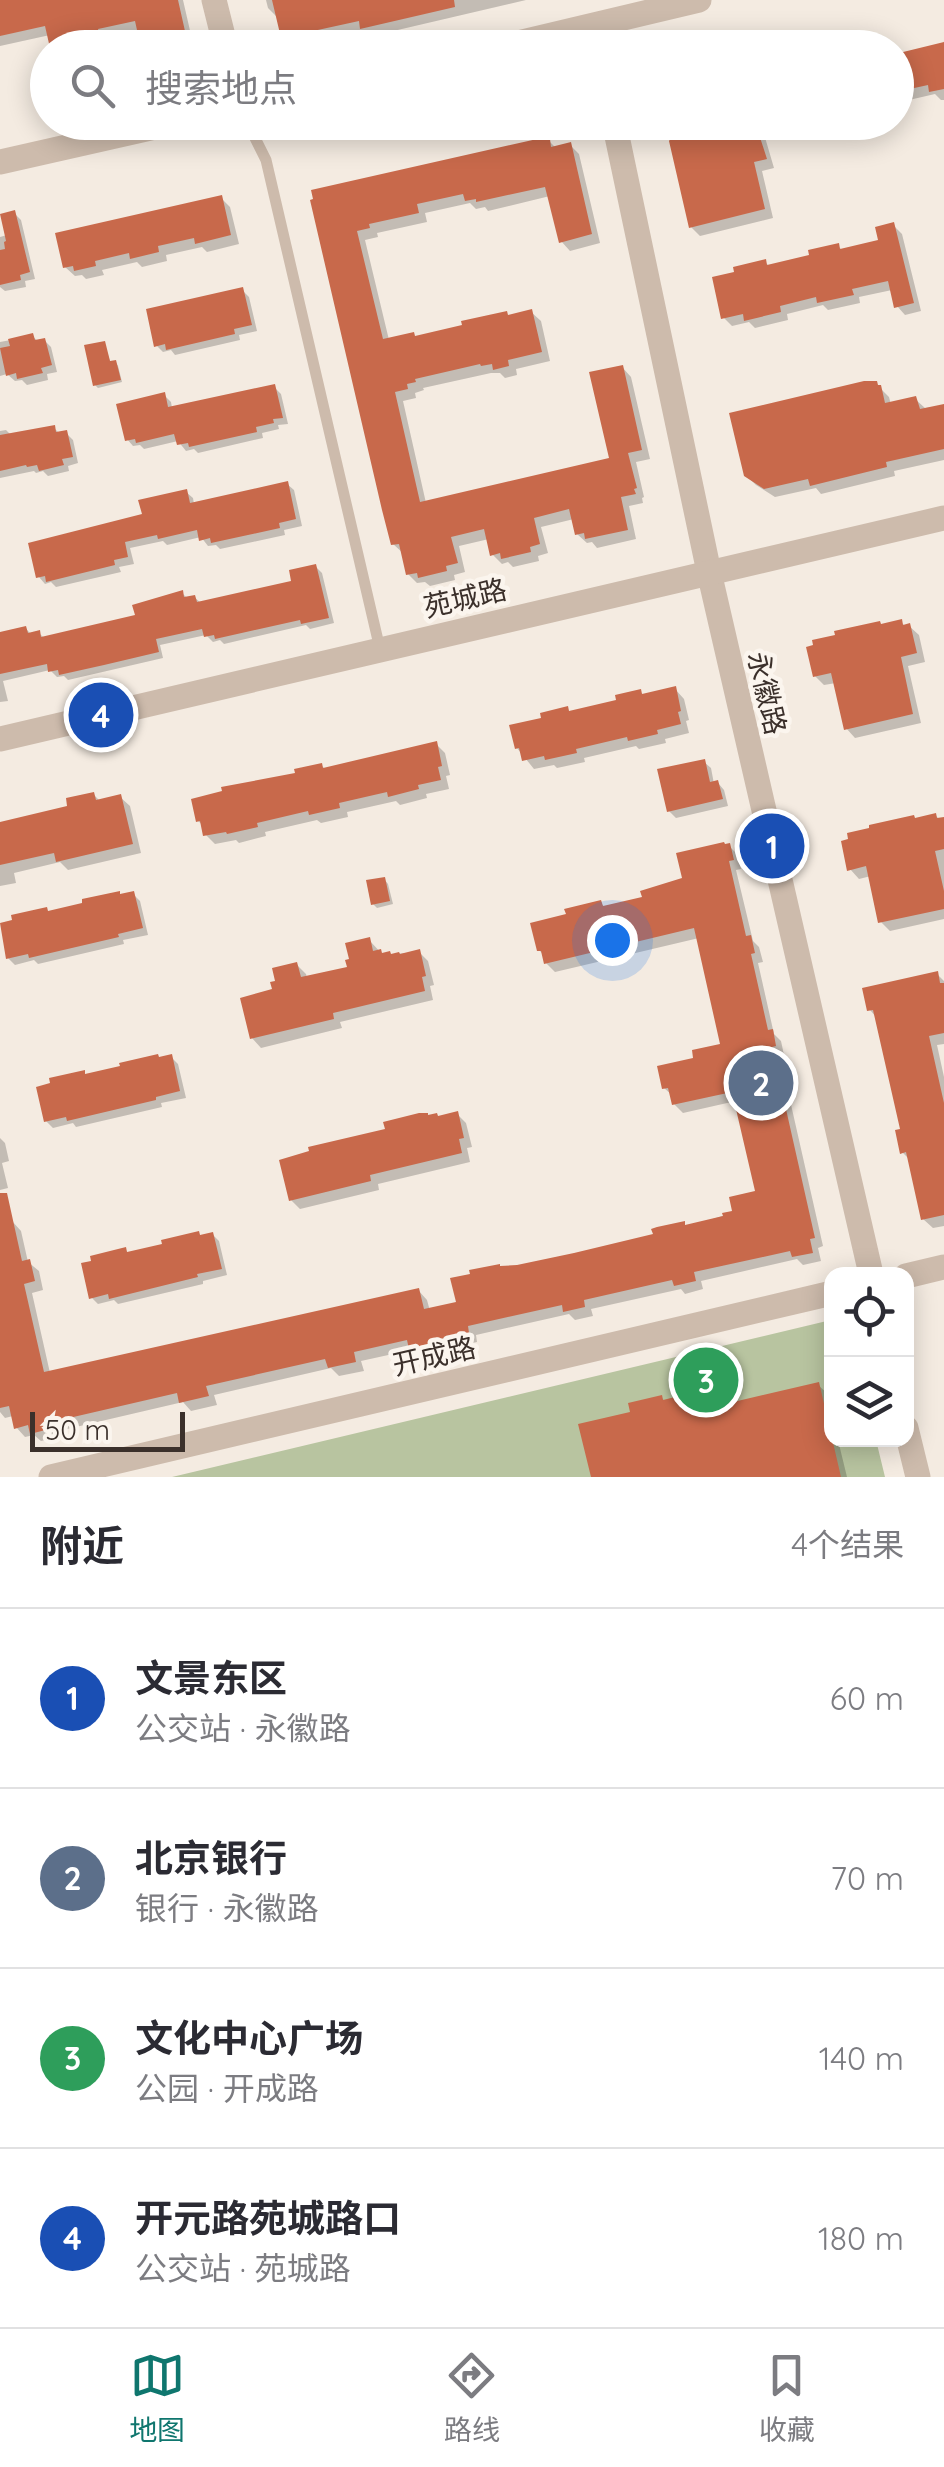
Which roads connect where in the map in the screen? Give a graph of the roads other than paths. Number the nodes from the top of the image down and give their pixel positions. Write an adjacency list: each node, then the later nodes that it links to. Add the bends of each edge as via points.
1 (214, 0): 3 (street)
2 (699, 0): 4 (street)
3 (222, 30)
4 (613, 30)
5 (97, 140): 8 (street)
6 (256, 140): 11 (lane)
7 (618, 140): 10 (street, 永徽路)
8 (0, 162)
9 (944, 518): 10 (street, 苑城路)
10 (709, 572): 11 (street, 苑城路); 13 (street, 永徽路)
11 (380, 649): 12 (street, 苑城路)
12 (0, 739)
13 (869, 1267)
14 (944, 1267): 15 (street)
15 (914, 1274)
16 (824, 1295): 18 (street, 开成路)
17 (911, 1447): 19 (street)
18 (50, 1477)
19 (918, 1477)

